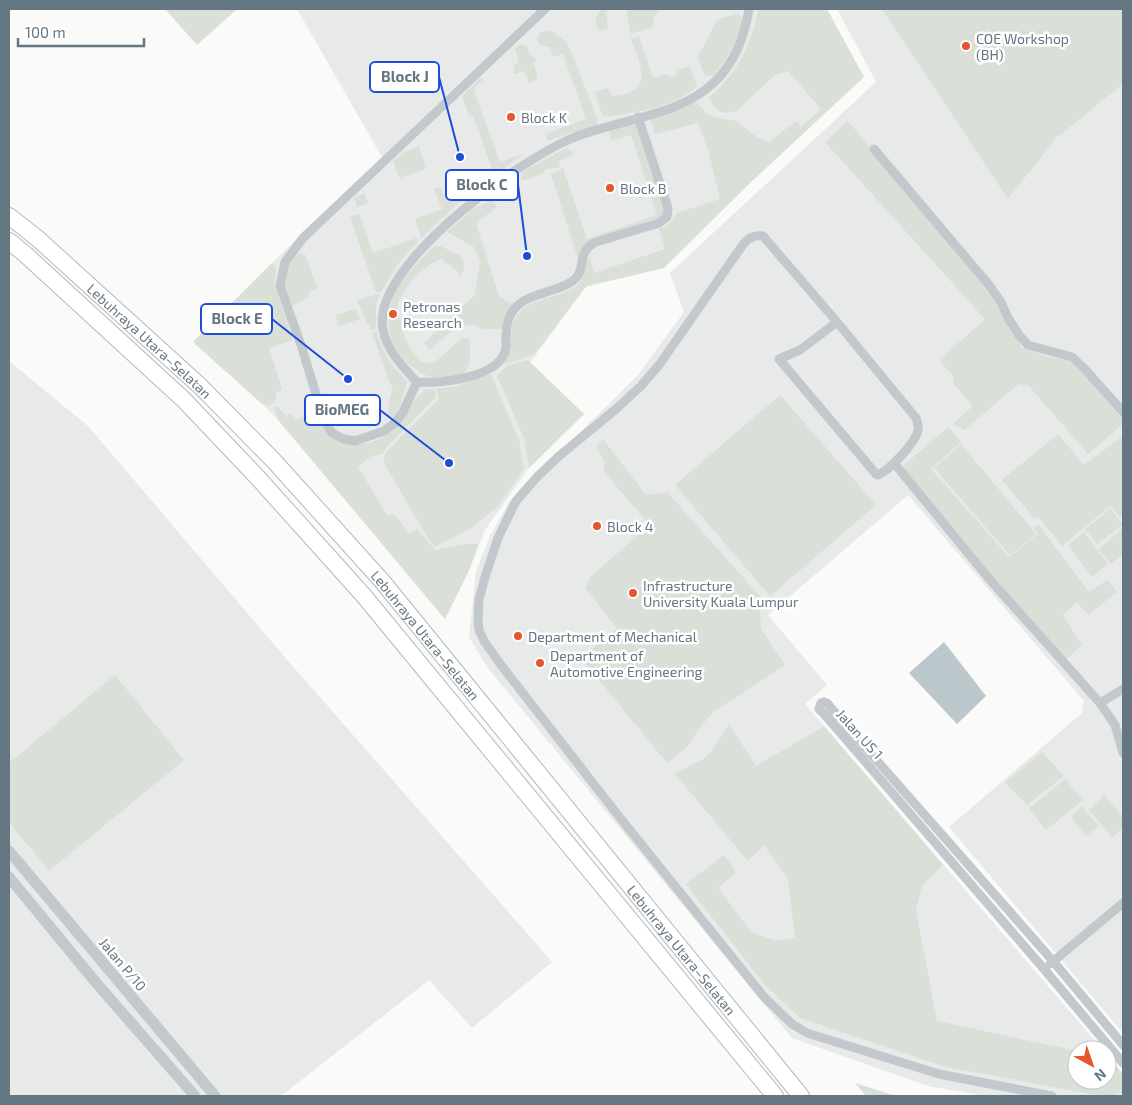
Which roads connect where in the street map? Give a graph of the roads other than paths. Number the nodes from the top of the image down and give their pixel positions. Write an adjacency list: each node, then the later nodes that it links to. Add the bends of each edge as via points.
1 (545, 9): 8 (street, via 303,238 283,266 280,286 324,420 332,433 355,441 384,431 396,423)
2 (750, 9): 3 (street, via 733,60 720,78 697,95)
3 (638, 117): 8 (street, via 570,139 515,170 459,213 403,271 388,294 383,314 384,334 390,350); 8 (street, via 668,208 667,217 659,223 588,246 579,274 572,281 525,300 515,308 509,318 502,360 490,369 451,381)
4 (874, 149): 9 (street, via 989,285 1028,346 1072,357)
5 (9, 216): 24 (highway, Lebuhraya Utara–Selatan, via 200,386 274,461 370,567)
6 (9, 241): 23 (highway, Lebuhraya Utara–Selatan, via 184,400 259,478 364,596)
7 (837, 322): 10 (street, via 916,418 918,430); 10 (street, via 800,350 779,360 878,476); 25 (street, via 763,236 748,239 659,365 616,409 558,457 516,501 498,538 486,574 479,599 479,630 501,665 617,814 764,997 792,1024 806,1033 939,1074)
8 (416, 382)
9 (1123, 412)
10 (894, 463): 12 (street, via 984,574)
11 (1123, 689): 12 (street)
12 (1100, 703): 13 (street, via 1114,725)
13 (1123, 753)
14 (9, 851): 22 (street, Jalan P/10)
15 (9, 877): 21 (street)
16 (1123, 903): 17 (street)
17 (1053, 961): 18 (street); 18 (street, Jalan US 1, via 827,703 821,703 819,709); 19 (street, Jalan US 1)
18 (1044, 969): 20 (street, Jalan US 1)
19 (1123, 1045)
20 (1123, 1063)
21 (194, 1096)
22 (215, 1096)
23 (775, 1096)
24 (801, 1096)
25 (1052, 1096)

